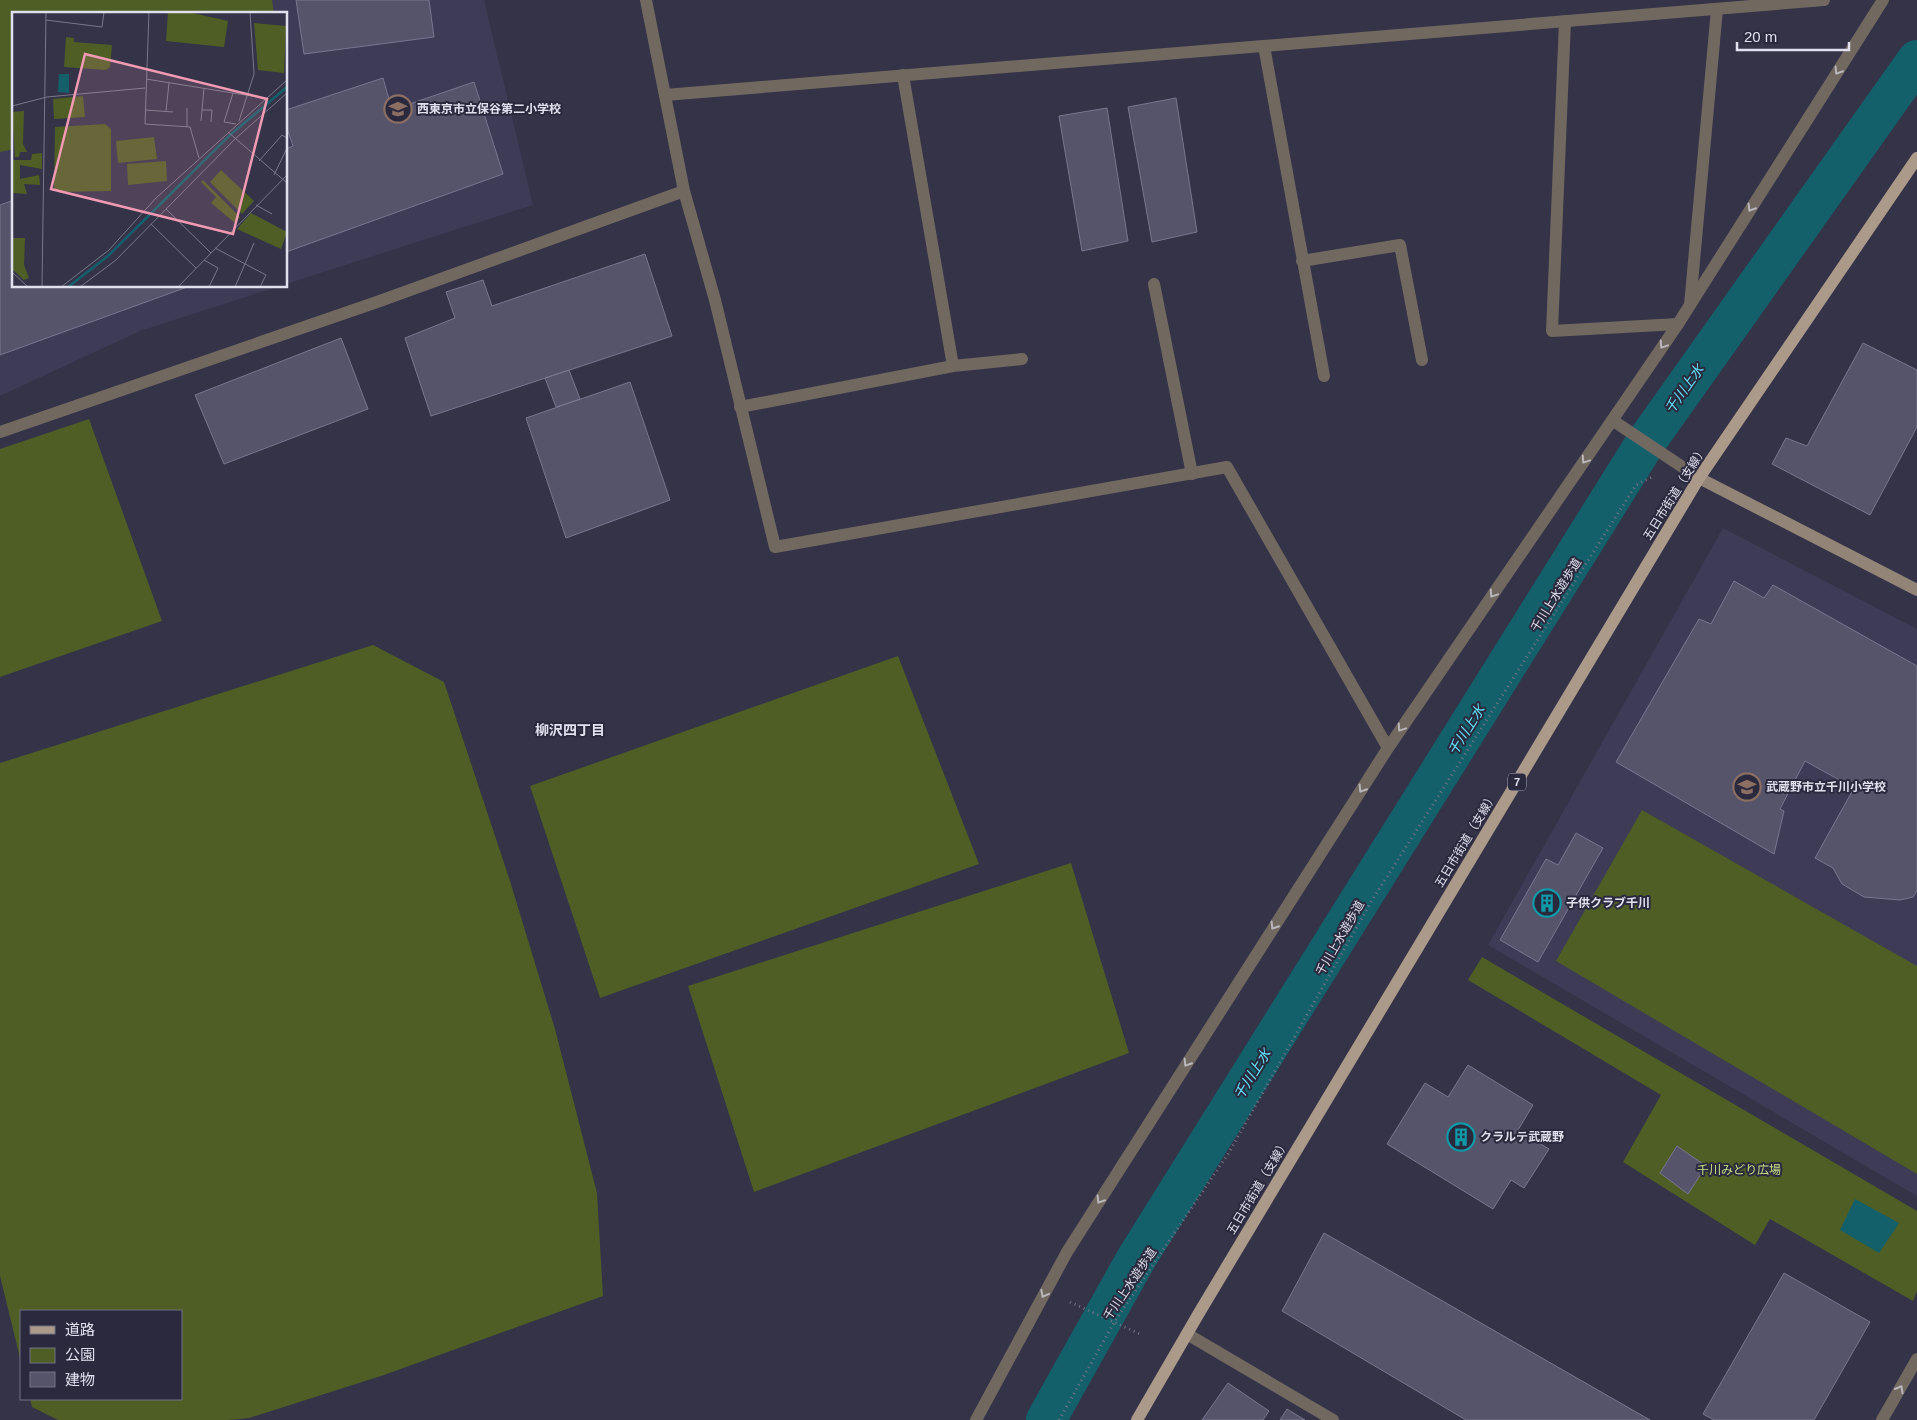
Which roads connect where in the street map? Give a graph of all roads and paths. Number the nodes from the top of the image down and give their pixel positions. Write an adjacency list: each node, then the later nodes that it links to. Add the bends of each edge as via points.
1 (646, 0): 8 (street)
2 (1824, 0): 4 (street)
3 (1883, 0): 13 (street, one-way to 13)
4 (1717, 4): 5 (street); 13 (street)
5 (1565, 21): 6 (street); 14 (street, via 1552,331)
6 (1264, 46): 7 (street); 11 (street)
7 (903, 75): 8 (street); 17 (street)
8 (665, 95): 10 (street)
9 (1917, 158): 24 (main road, 五日市街道（支線） / 7)
10 (684, 191): 19 (street, via 715,300); 21 (street, via 377,302)
11 (1302, 261): 16 (street, via 1400,245); 18 (street)
12 (1154, 284): 22 (street)
13 (1690, 305): 14 (street)
14 (1678, 324): 20 (street, one-way to 20)
15 (1022, 359): 17 (street)
16 (1422, 360)
17 (952, 366): 19 (street)
18 (1324, 376)
19 (740, 407): 22 (street, via 775,547)
20 (1612, 420): 24 (street); 26 (street, one-way to 26)
21 (0, 432)
22 (1192, 474): 26 (street, via 1226,468)
23 (1652, 477): 28 (path, 千川上水遊歩道, via 1636,485 1366,910 1228,1154)
24 (1699, 478): 25 (street); 29 (main road, 五日市街道（支線） / 7)
25 (1917, 590)
26 (1388, 748): 27 (street, one-way to 27)
27 (1045, 1292): 28 (path); 32 (street, one-way to 32)
28 (1115, 1321): 30 (path); 33 (path, 千川上水遊歩道)
29 (1187, 1334): 34 (main road, 五日市街道（支線） / 7); 35 (street)
30 (1142, 1335)
31 (1917, 1359): 36 (street, one-way to 31)
32 (976, 1420)
33 (1059, 1420)
34 (1137, 1420)
35 (1333, 1420)
36 (1882, 1420)

